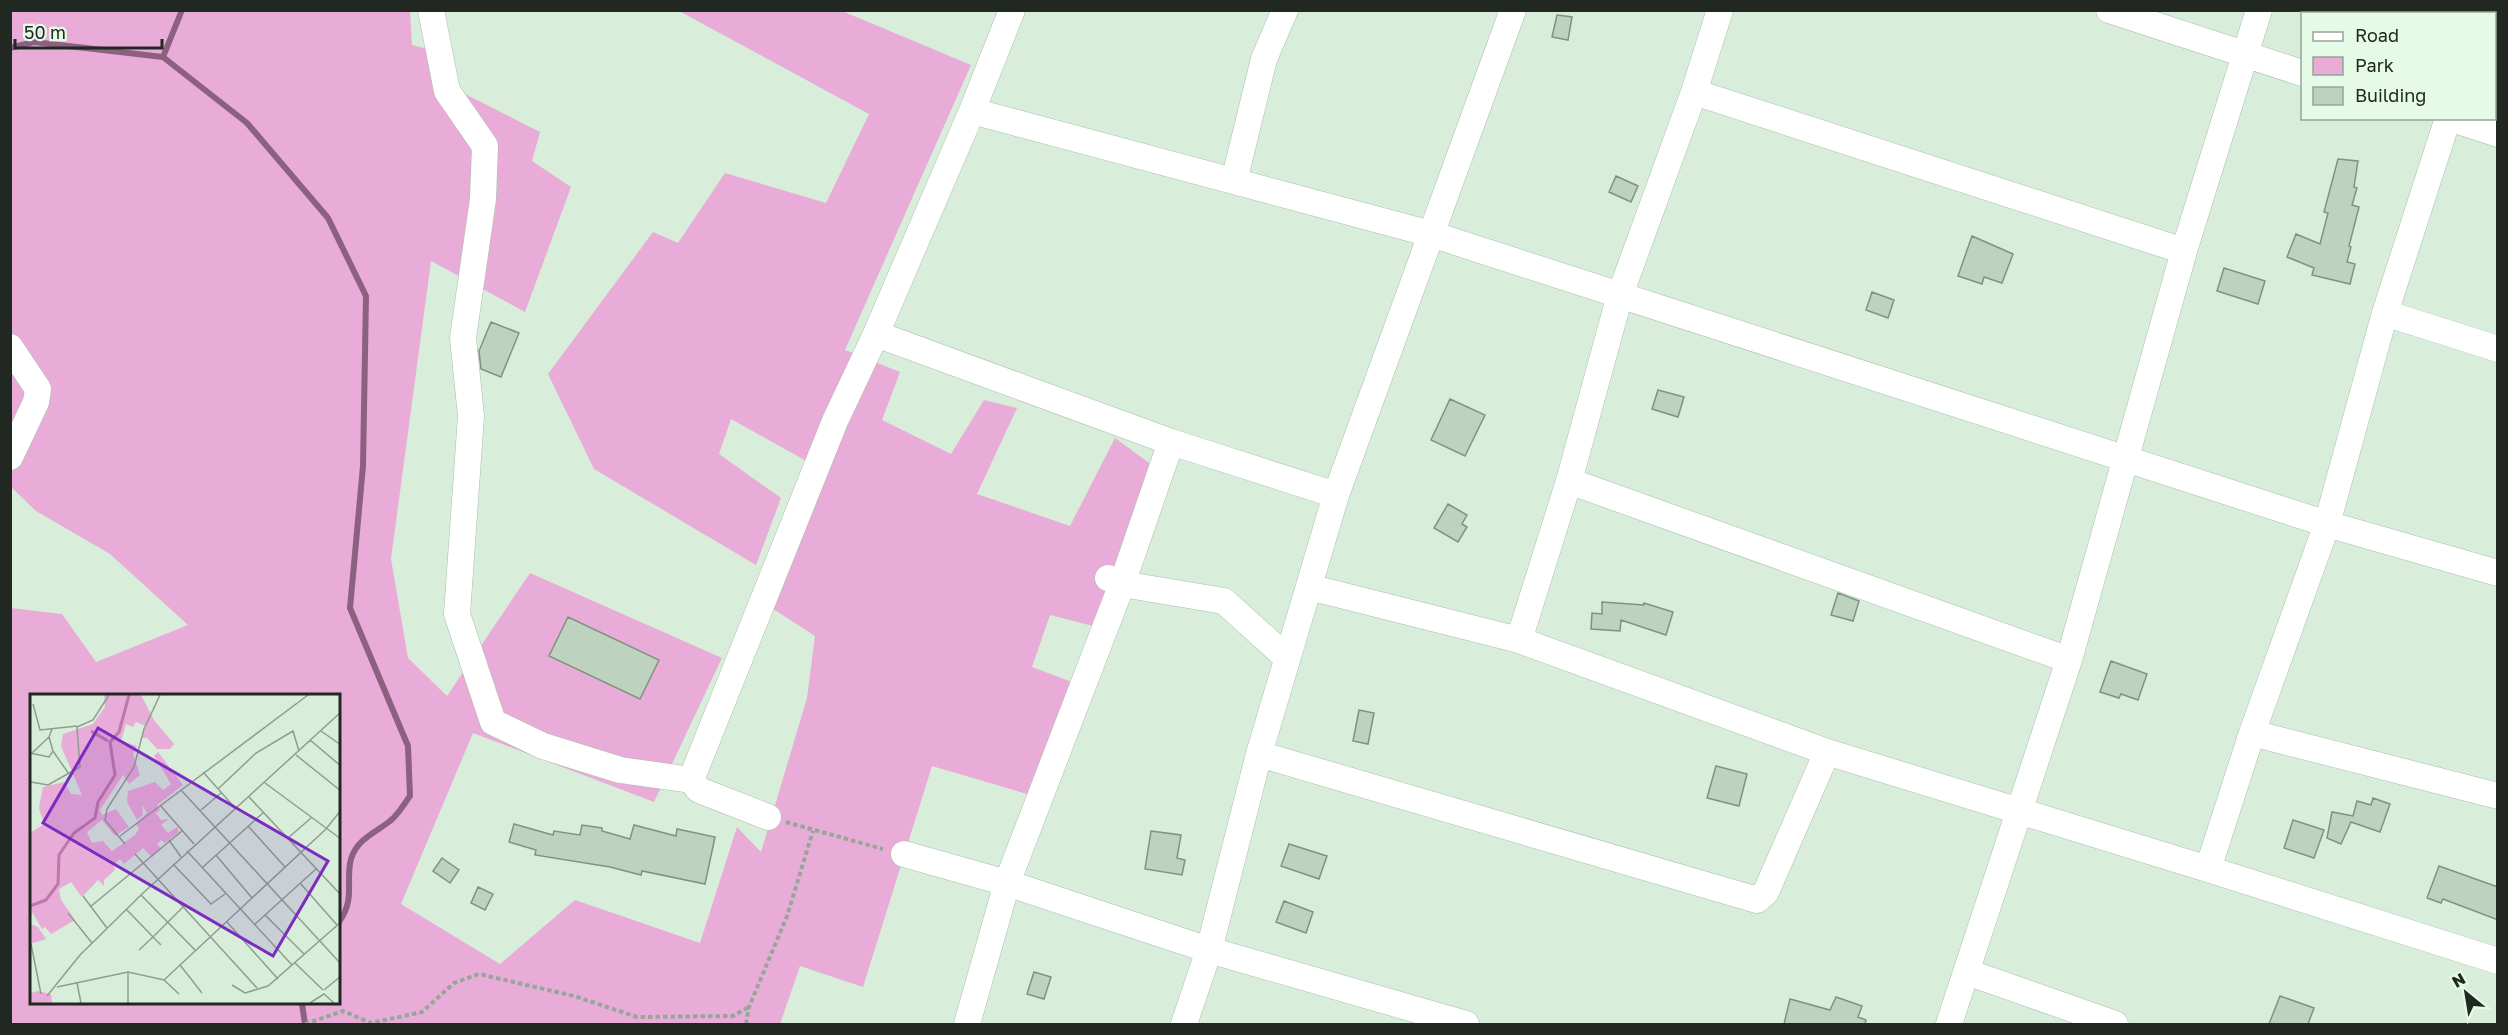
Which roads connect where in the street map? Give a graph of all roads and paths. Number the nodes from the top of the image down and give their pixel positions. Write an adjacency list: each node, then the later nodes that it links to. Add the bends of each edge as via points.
1 (431, 10): 38 (street, via 447,91 485,146 483,199 463,338 471,416 457,614 493,722 543,746 620,770)
2 (1012, 10): 11 (street)
3 (1285, 10): 15 (street, via 1264,59)
4 (1720, 10): 10 (street)
5 (2109, 10): 8 (street)
6 (2259, 10): 8 (street)
7 (1510, 11): 16 (street)
8 (2244, 55): 9 (street); 17 (street)
9 (2301, 73)
10 (1694, 92): 17 (street); 18 (street)
11 (972, 111): 15 (street); 20 (street)
12 (2448, 120): 19 (street)
13 (2455, 120): 14 (street)
14 (2498, 134)
15 (1234, 181): 16 (street)
16 (1431, 234): 18 (street); 27 (street)
17 (2184, 251): 25 (street)
18 (1620, 295): 25 (street); 26 (street)
19 (2385, 313): 22 (street); 28 (street)
20 (876, 334): 23 (street); 38 (street, via 831,431)
21 (10, 347): 24 (street, via 38,389 36,402)
22 (2498, 349)
23 (1171, 442): 27 (street); 30 (street)
24 (10, 457)
25 (2126, 459): 28 (street); 34 (street)
26 (1569, 481): 32 (street); 34 (street)
27 (1336, 495): 31 (street)
28 (2327, 524): 29 (street); 35 (street)
29 (2498, 573)
30 (1115, 581): 33 (street, via 1224,601); 45 (street)
31 (1309, 586): 32 (street); 33 (street)
32 (1519, 640): 36 (street)
33 (1287, 658): 37 (street)
34 (2069, 660): 40 (street)
35 (2252, 733): 39 (street); 44 (street)
36 (1827, 752): 37 (street, via 1766,892 1757,900); 40 (street)
37 (1259, 754): 46 (street)
38 (691, 780): 41 (street, via 699,790)
39 (2498, 796)
40 (2020, 811): 44 (street); 48 (street)
41 (768, 817): 42 (path)
42 (813, 831): 43 (path); 49 (path, via 787,916)
43 (904, 854): 45 (street)
44 (2208, 868): 47 (street)
45 (1007, 883): 46 (street); 52 (street)
46 (1209, 950): 53 (street); 54 (street)
47 (2498, 961)
48 (1967, 972): 55 (street); 56 (street)
49 (749, 1007): 50 (path, via 733,1016 637,1017 574,996 479,974 454,983 422,1012 371,1023 343,1011); 51 (path)
50 (305, 1024)
51 (746, 1024)
52 (967, 1024)
53 (1185, 1024)
54 (1466, 1024)
55 (1949, 1024)
56 (2115, 1024)

